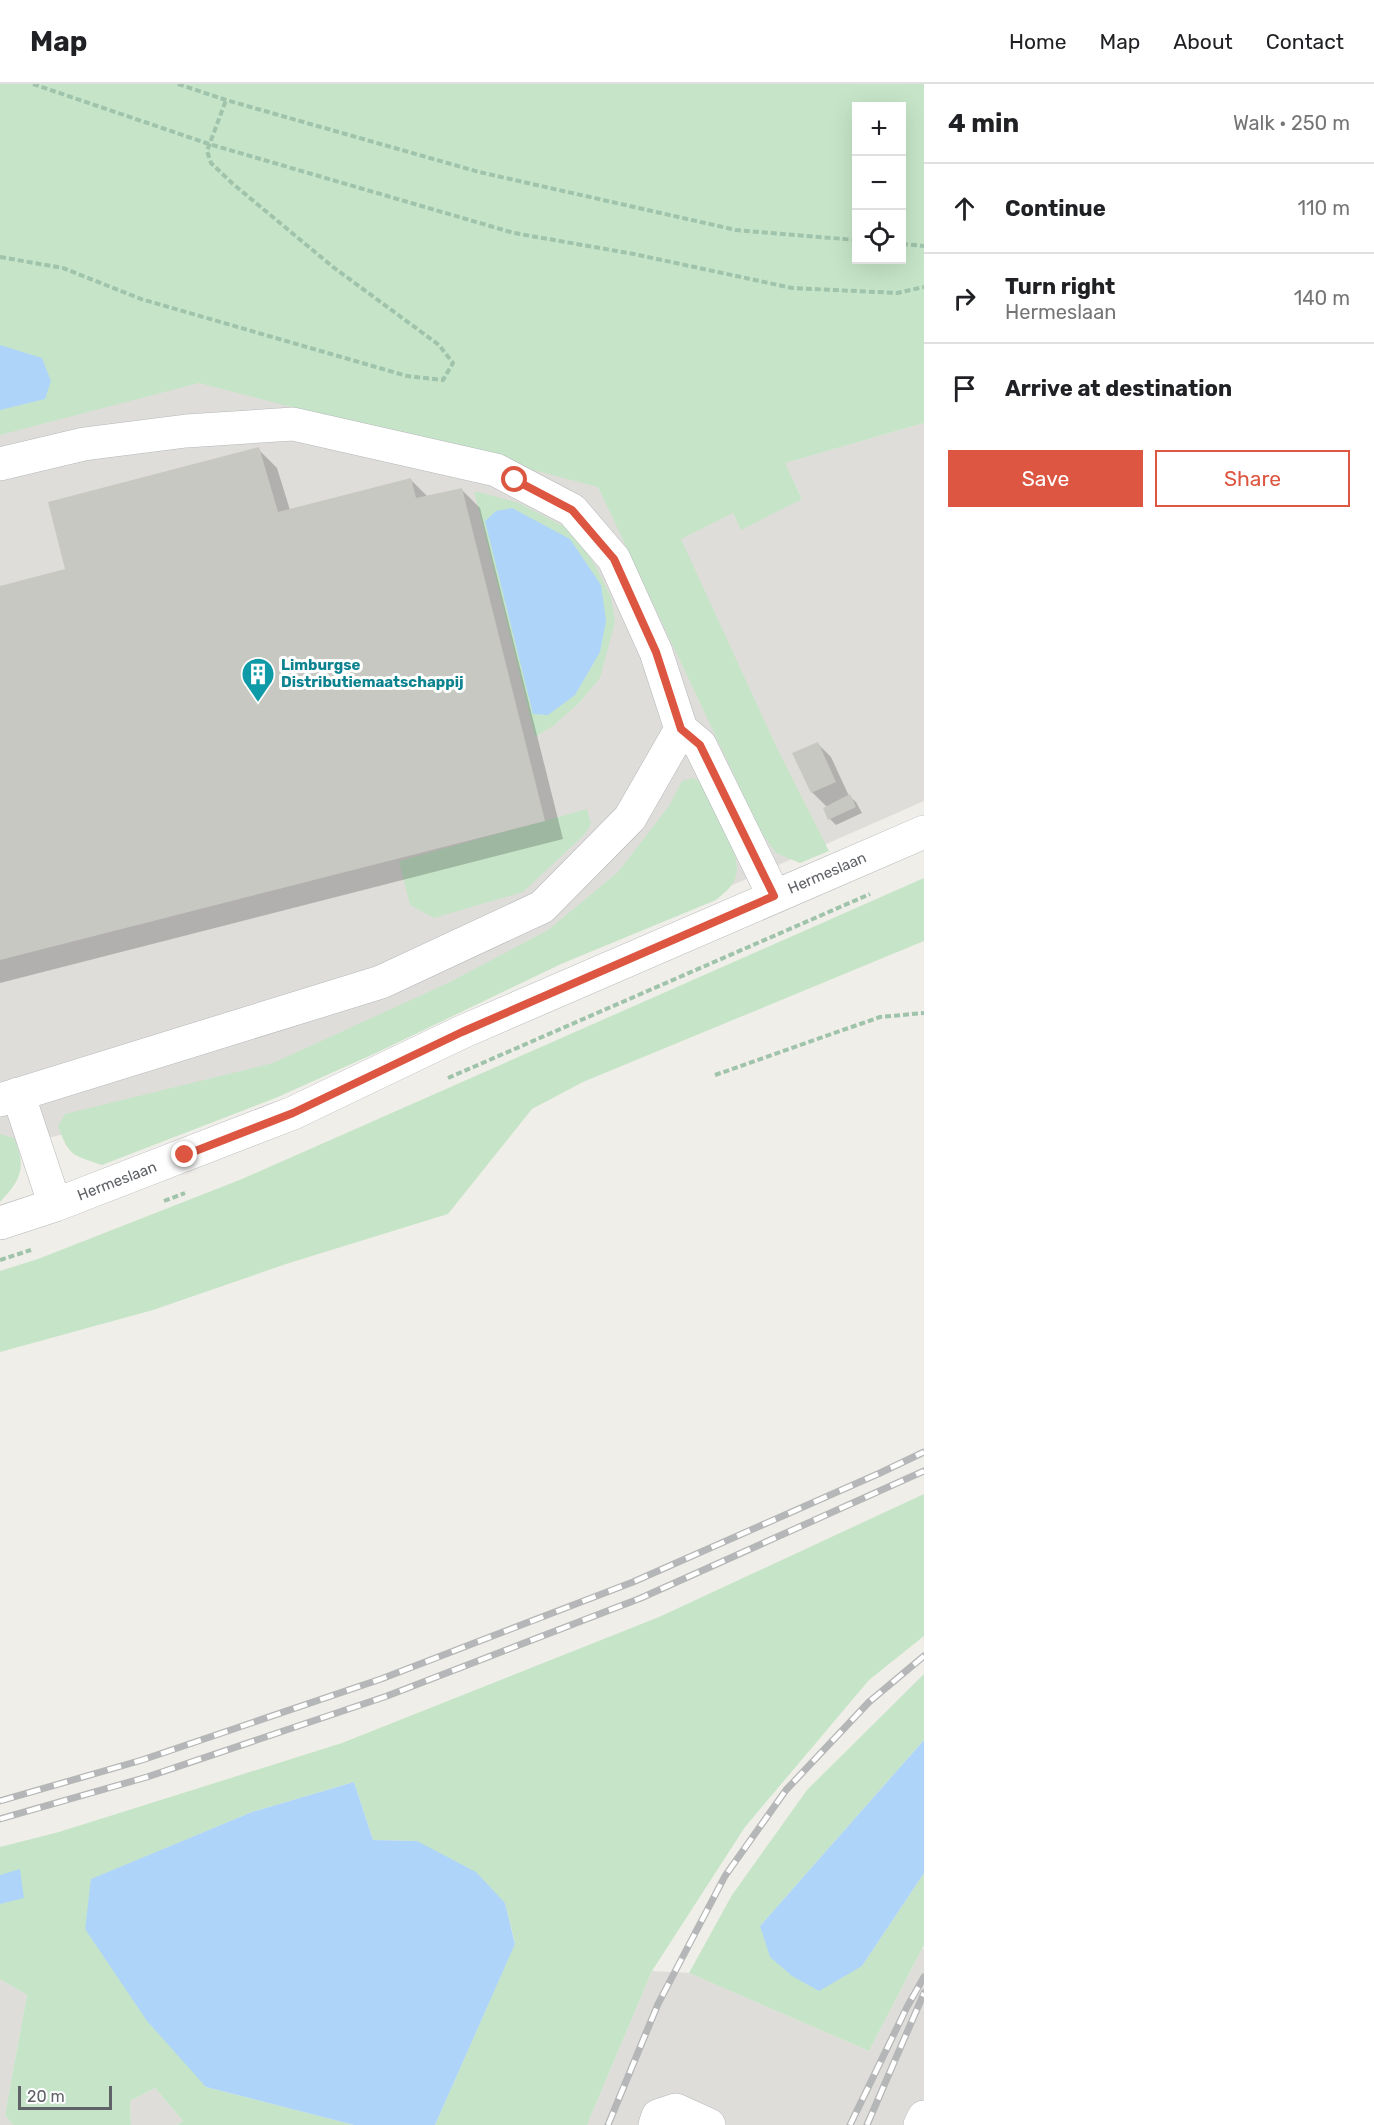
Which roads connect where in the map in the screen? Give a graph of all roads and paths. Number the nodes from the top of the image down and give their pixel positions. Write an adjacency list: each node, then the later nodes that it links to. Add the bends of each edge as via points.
1 (33, 84): 4 (path)
2 (177, 84): 3 (path)
3 (226, 100): 4 (path); 5 (path, via 479,172 736,230)
4 (209, 144): 8 (path, via 211,163 233,184 333,267 439,345 453,363 443,380 407,376 141,299 63,268); 9 (path, via 514,233 792,288 897,292)
5 (852, 240)
6 (906, 244): 7 (path)
7 (924, 246)
8 (0, 256)
9 (924, 286)
10 (0, 464): 11 (street, via 84,444 186,431 293,424 496,470 572,510 614,559 656,652)
11 (681, 729): 13 (street, via 700,745); 16 (street, via 630,818 542,907 381,982)
12 (924, 832): 13 (street, Hermeslaan)
13 (774, 896): 17 (street, Hermeslaan, via 462,1032 293,1113)
14 (924, 1013): 15 (path, via 880,1017)
15 (715, 1075)
16 (9, 1097): 17 (street)
17 (54, 1205): 18 (street, Hermeslaan)
18 (0, 1223)
19 (924, 2117): 22 (street)
20 (655, 2125): 21 (street, via 658,2116 676,2110)
21 (709, 2125)
22 (920, 2125)

